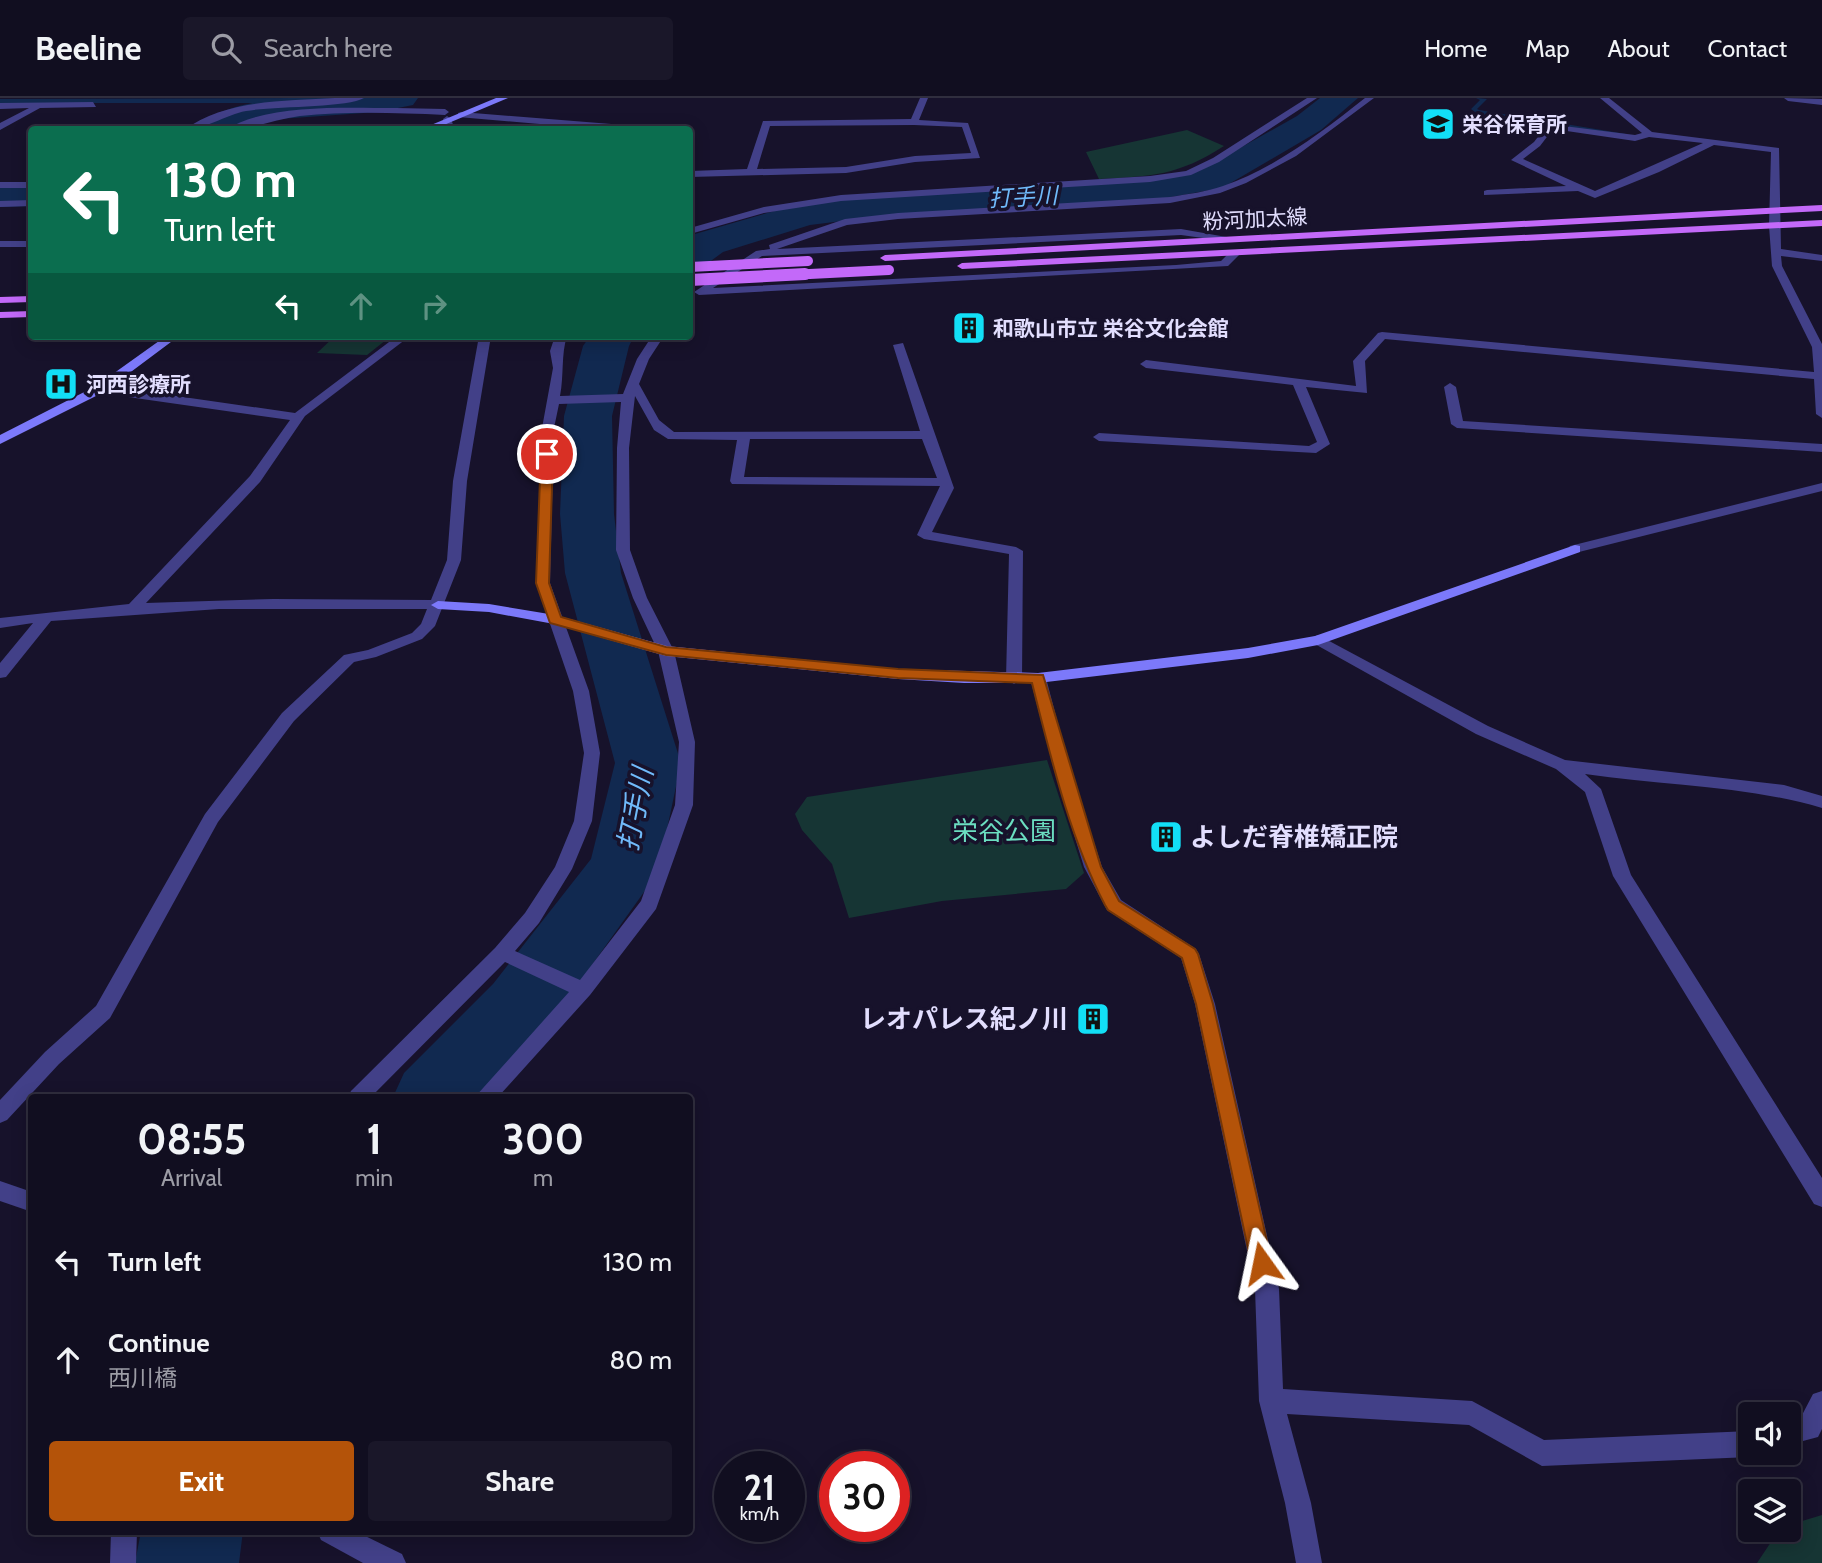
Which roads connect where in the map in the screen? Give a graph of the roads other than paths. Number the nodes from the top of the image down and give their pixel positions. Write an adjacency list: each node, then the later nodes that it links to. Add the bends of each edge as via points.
1 (54, 98): 11 (street)
2 (360, 98): 16 (street, via 238,110)
3 (504, 98): 14 (street)
4 (924, 98): 15 (street)
5 (1313, 98): 26 (street, via 1216,160 1188,173)
6 (1370, 98): 31 (street, via 1242,182 1206,194)
7 (1788, 98): 10 (street)
8 (1609, 99): 22 (street)
9 (421, 102): 14 (street)
10 (1822, 102)
11 (41, 105): 12 (street); 13 (street); 21 (street)
12 (93, 105)
13 (0, 106)
14 (452, 116): 17 (street, via 372,110 288,116); 18 (street); 19 (street); 20 (street)
15 (914, 122): 24 (street, via 766,123); 24 (street, via 965,125 977,156 915,159 846,170)
16 (194, 126)
17 (239, 126)
18 (431, 126)
19 (452, 126)
20 (593, 126)
21 (0, 127)
22 (1649, 134): 23 (street); 29 (street, via 1634,138 1551,126 1516,160)
23 (1713, 142): 29 (street, via 1595,195); 35 (street, via 1776,150)
24 (751, 172): 25 (street)
25 (693, 174)
26 (1152, 181): 31 (street); 38 (street, via 841,198 765,210)
27 (28, 185): 28 (street)
28 (0, 186)
29 (1579, 188): 30 (street)
30 (1487, 192)
31 (1168, 198): 44 (street, via 859,220)
32 (28, 203): 33 (street)
33 (0, 204)
34 (1822, 208): 35 (main road, 粉河加太線)
35 (1776, 212): 37 (street); 39 (main road, 粉河加太線)
36 (1822, 223): 37 (main road, 粉河加太線)
37 (1774, 226): 42 (main road, 粉河加太線); 43 (street)
38 (693, 231)
39 (1228, 240): 44 (street, via 1167,232); 46 (main road, 粉河加太線, bridge)
40 (0, 244): 41 (street)
41 (28, 244)
42 (1236, 252): 47 (main road, 粉河加太線, bridge); 48 (street, via 1224,264 1176,268)
43 (1777, 252): 45 (street); 54 (street, via 1777,266)
44 (760, 253): 48 (street)
45 (1822, 258)
46 (693, 267)
47 (693, 280)
48 (699, 292): 49 (street)
49 (693, 298)
50 (28, 299): 51 (main road)
51 (0, 300)
52 (28, 314): 53 (main road)
53 (0, 315)
54 (1807, 327): 55 (street); 63 (street, via 1818,347)
55 (1822, 329)
56 (167, 340): 66 (street)
57 (399, 340): 70 (street)
58 (484, 340): 78 (street, via 460,481 454,560)
59 (560, 340): 68 (street)
60 (655, 340): 67 (street)
61 (899, 345): 71 (street)
62 (1146, 364): 64 (street)
63 (1821, 376): 64 (street, via 1382,335 1359,361 1363,390); 69 (street)
64 (1298, 383): 73 (street, via 1324,444 1311,450)
65 (1450, 387): 75 (street, via 1457,424)
66 (100, 389): 70 (street); 74 (street)
67 (625, 393): 68 (street); 72 (street, via 662,433); 84 (street, via 623,550)
68 (554, 400): 81 (street, via 548,428 543,583)
69 (1822, 414)
70 (298, 417): 79 (street, via 255,479)
71 (927, 435): 72 (street); 76 (street)
72 (744, 436): 76 (street, via 737,481)
73 (1099, 437)
74 (0, 440)
75 (1822, 448)
76 (945, 482): 87 (street, via 947,488 923,535 1016,551)
77 (1822, 487): 83 (street, via 1575,549)
78 (438, 604): 79 (street); 81 (street); 94 (street, via 428,626 417,636 349,658 288,717 211,818 103,1012)
79 (135, 606): 80 (street)
80 (47, 616): 82 (street); 85 (street)
81 (559, 621): 84 (street); 90 (street, via 581,691 592,753 583,821 563,869 532,918)
82 (0, 623)
83 (1318, 640): 86 (street); 88 (street, via 1482,730)
84 (666, 651): 87 (street, via 898,674); 91 (street, via 687,742 684,805 649,904)
85 (0, 673)
86 (1038, 678): 87 (street); 98 (street, via 1093,867 1114,905 1189,954 1205,1004 1267,1289)
87 (1014, 679)
88 (1562, 765): 89 (street, via 1698,779); 96 (street, via 1593,789 1622,876)
89 (1822, 802)
90 (502, 953): 91 (street); 92 (street)
91 (577, 988): 93 (street)
92 (361, 1094)
93 (488, 1094)
94 (0, 1114)
95 (0, 1191): 97 (street)
96 (1822, 1197)
97 (28, 1201)
98 (1271, 1401): 101 (street, via 1472,1413 1542,1452); 106 (street)
99 (1822, 1403): 100 (street, via 1809,1428)
100 (1801, 1430)
101 (1738, 1444)
102 (124, 1535): 104 (street)
103 (336, 1535): 105 (street)
104 (123, 1563)
105 (393, 1563)
106 (1309, 1563)

